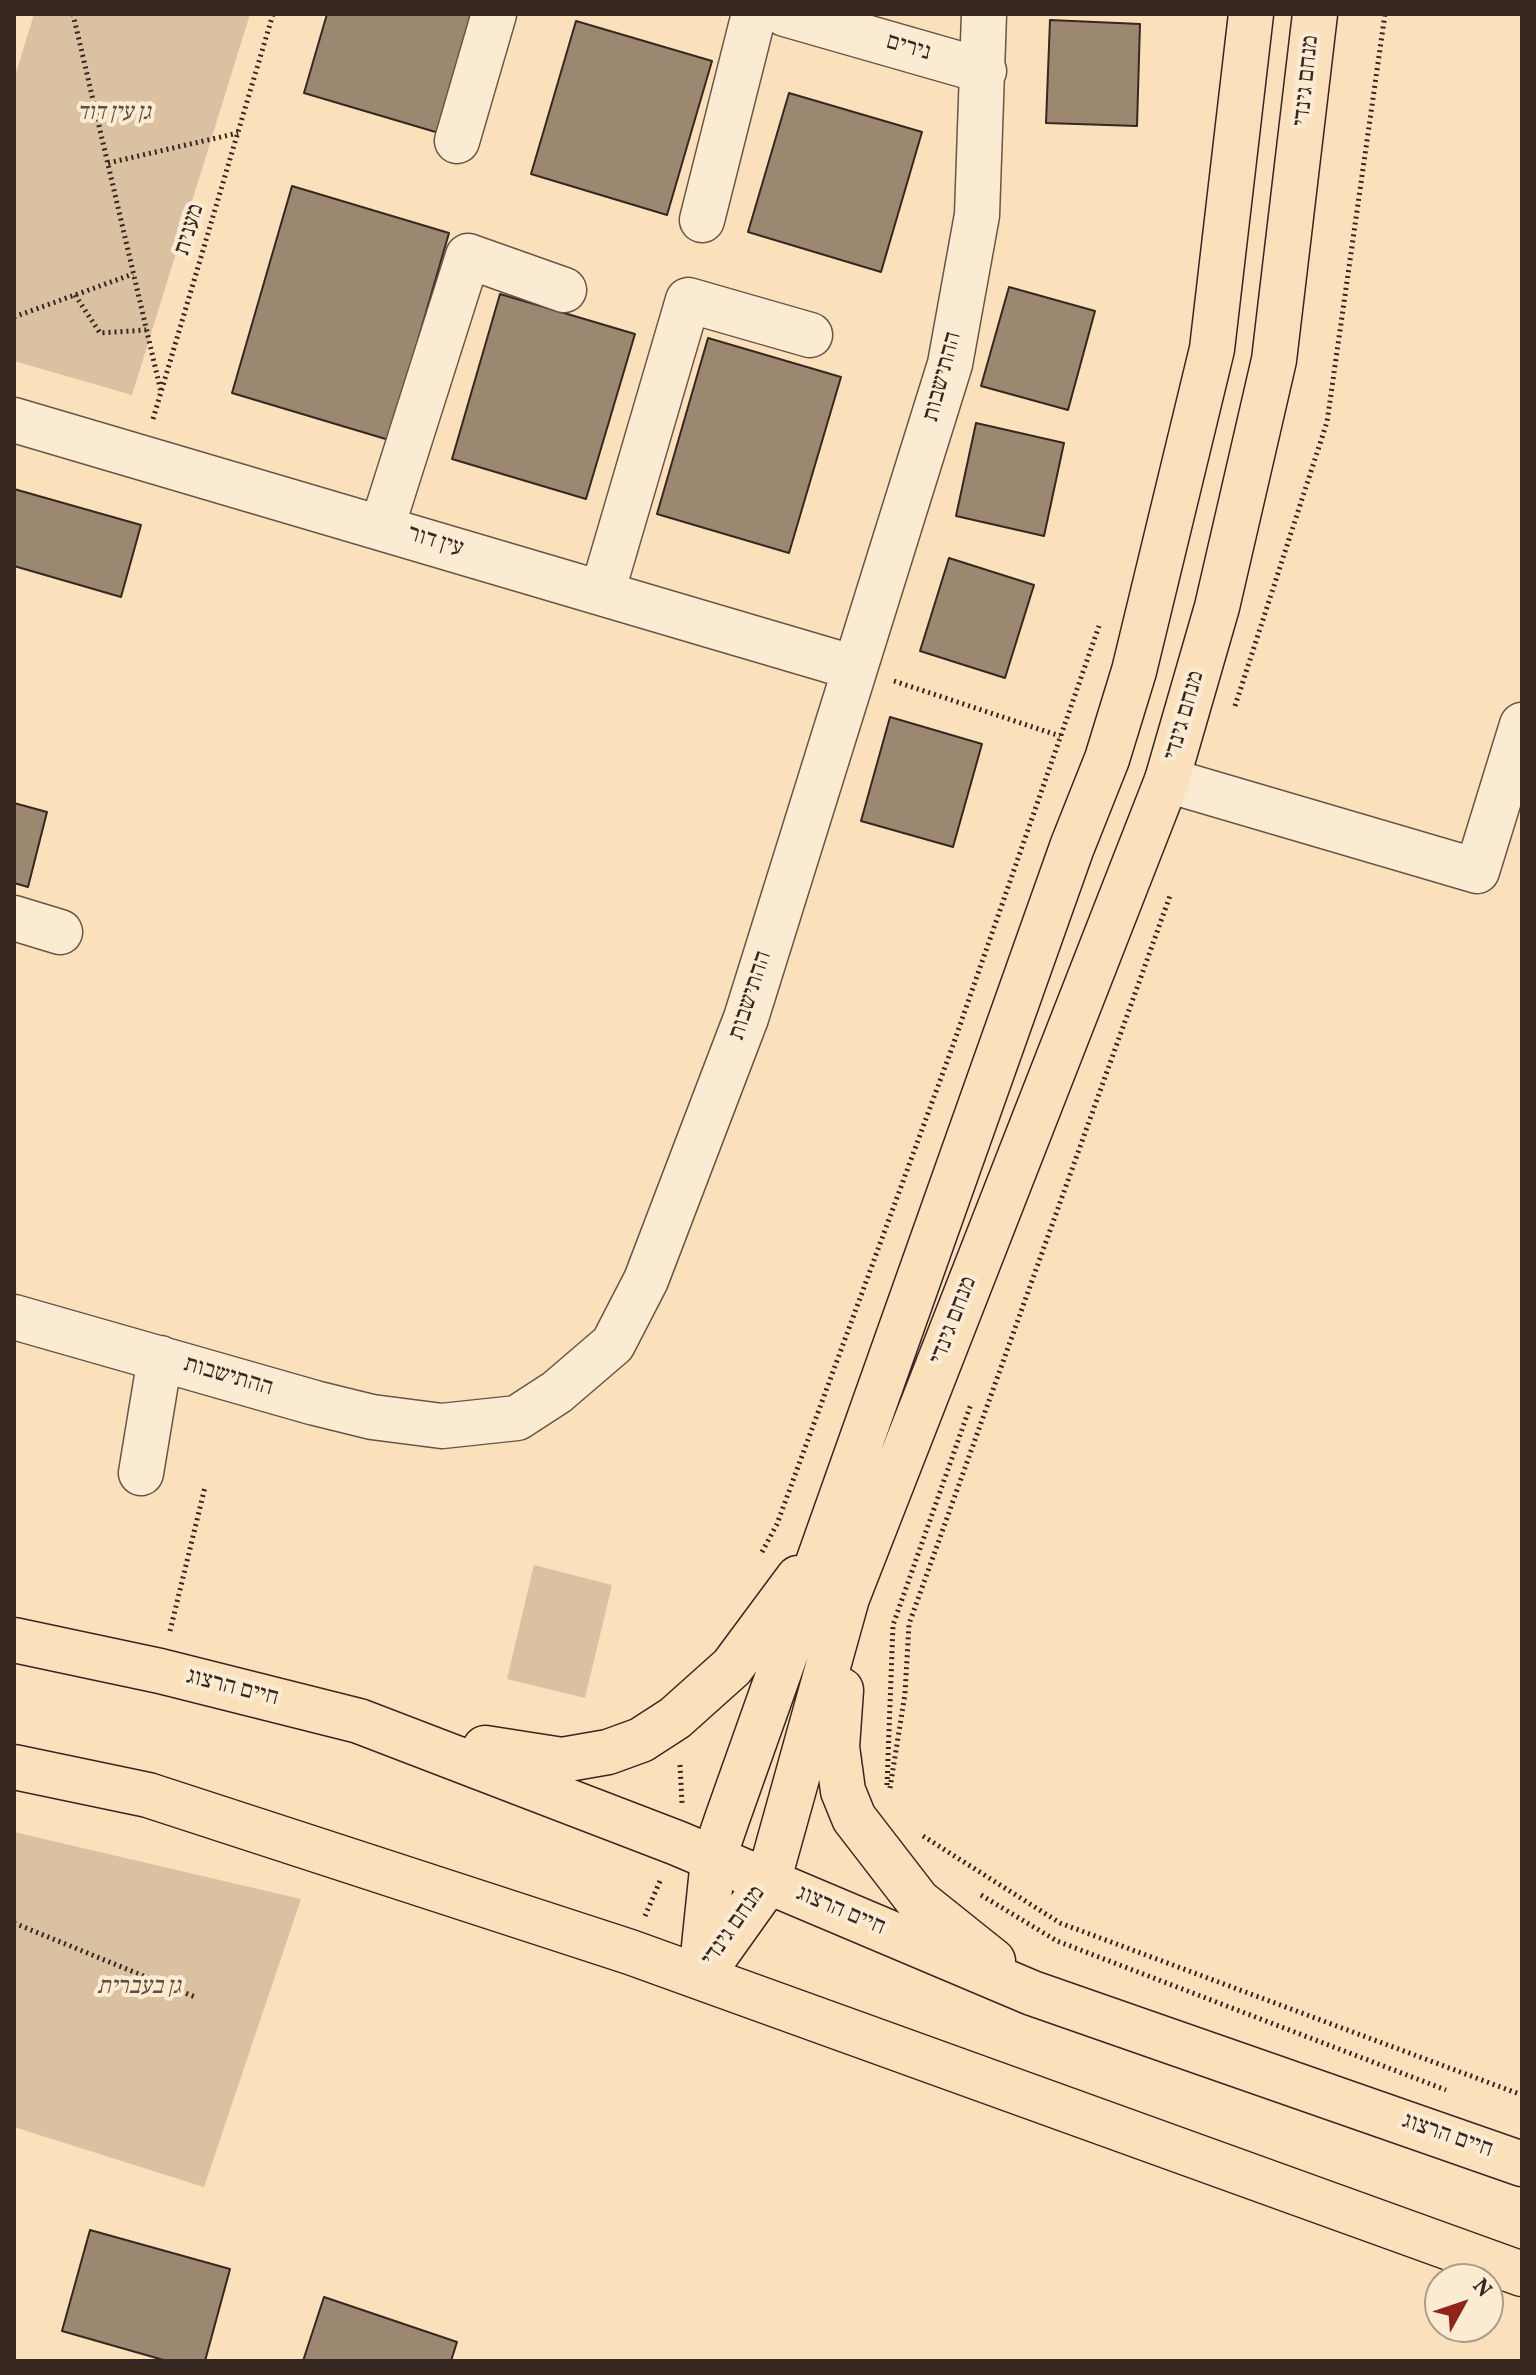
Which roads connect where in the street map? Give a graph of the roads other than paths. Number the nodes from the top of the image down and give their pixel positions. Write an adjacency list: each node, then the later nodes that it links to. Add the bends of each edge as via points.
1 (494, 14): 8 (street)
2 (754, 14): 9 (street)
3 (785, 14): 7 (street, נירים)
4 (984, 14): 7 (street, ההתישבות)
5 (1251, 14): 23 (main road, מנחם גינדי, via 1212,349 1134,671 1107,759)
6 (1315, 14): 17 (main road, מנחם גינדי, via 1274,360 1217,607)
7 (984, 71): 15 (street, ההתישבות, via 977,215 950,364)
8 (457, 141)
9 (702, 220)
10 (564, 290): 13 (street, via 468,256)
11 (810, 335): 14 (street, via 688,300)
12 (14, 420): 13 (street, עין דור)
13 (382, 527): 14 (street, עין דור)
14 (602, 593): 15 (street, עין דור)
15 (855, 668): 21 (street, ההתישבות, via 746,1018 646,1280 613,1344 517,1418 442,1426 330,1406)
16 (1522, 725): 17 (street, via 1477,871)
17 (1167, 780): 24 (main road, מנחם גינדי)
18 (14, 918): 19 (street)
19 (60, 932)
20 (14, 1317): 21 (street, ההתישבות)
21 (160, 1358): 22 (street)
22 (141, 1473)
23 (823, 1544): 26 (main road, via 732,1667 675,1718 641,1740 562,1760); 28 (main road, מנחם גינדי)
24 (847, 1598): 29 (main road, מנחם גינדי); 31 (main road, via 837,1747 843,1791 854,1818 918,1901)
25 (14, 1640): 26 (main road, חיים הרצוג)
26 (359, 1721): 28 (main road, חיים הרצוג)
27 (14, 1767): 30 (main road, via 148,1795)
28 (695, 1851): 29 (main road, חיים הרצוג); 30 (main road, מנחם גינדי)
29 (768, 1882): 30 (main road, מנחם גינדי); 31 (main road, חיים הרצוג)
30 (701, 1976): 33 (main road)
31 (1032, 1993): 32 (main road, חיים הרצוג)
32 (1522, 2164)
33 (1522, 2274)

